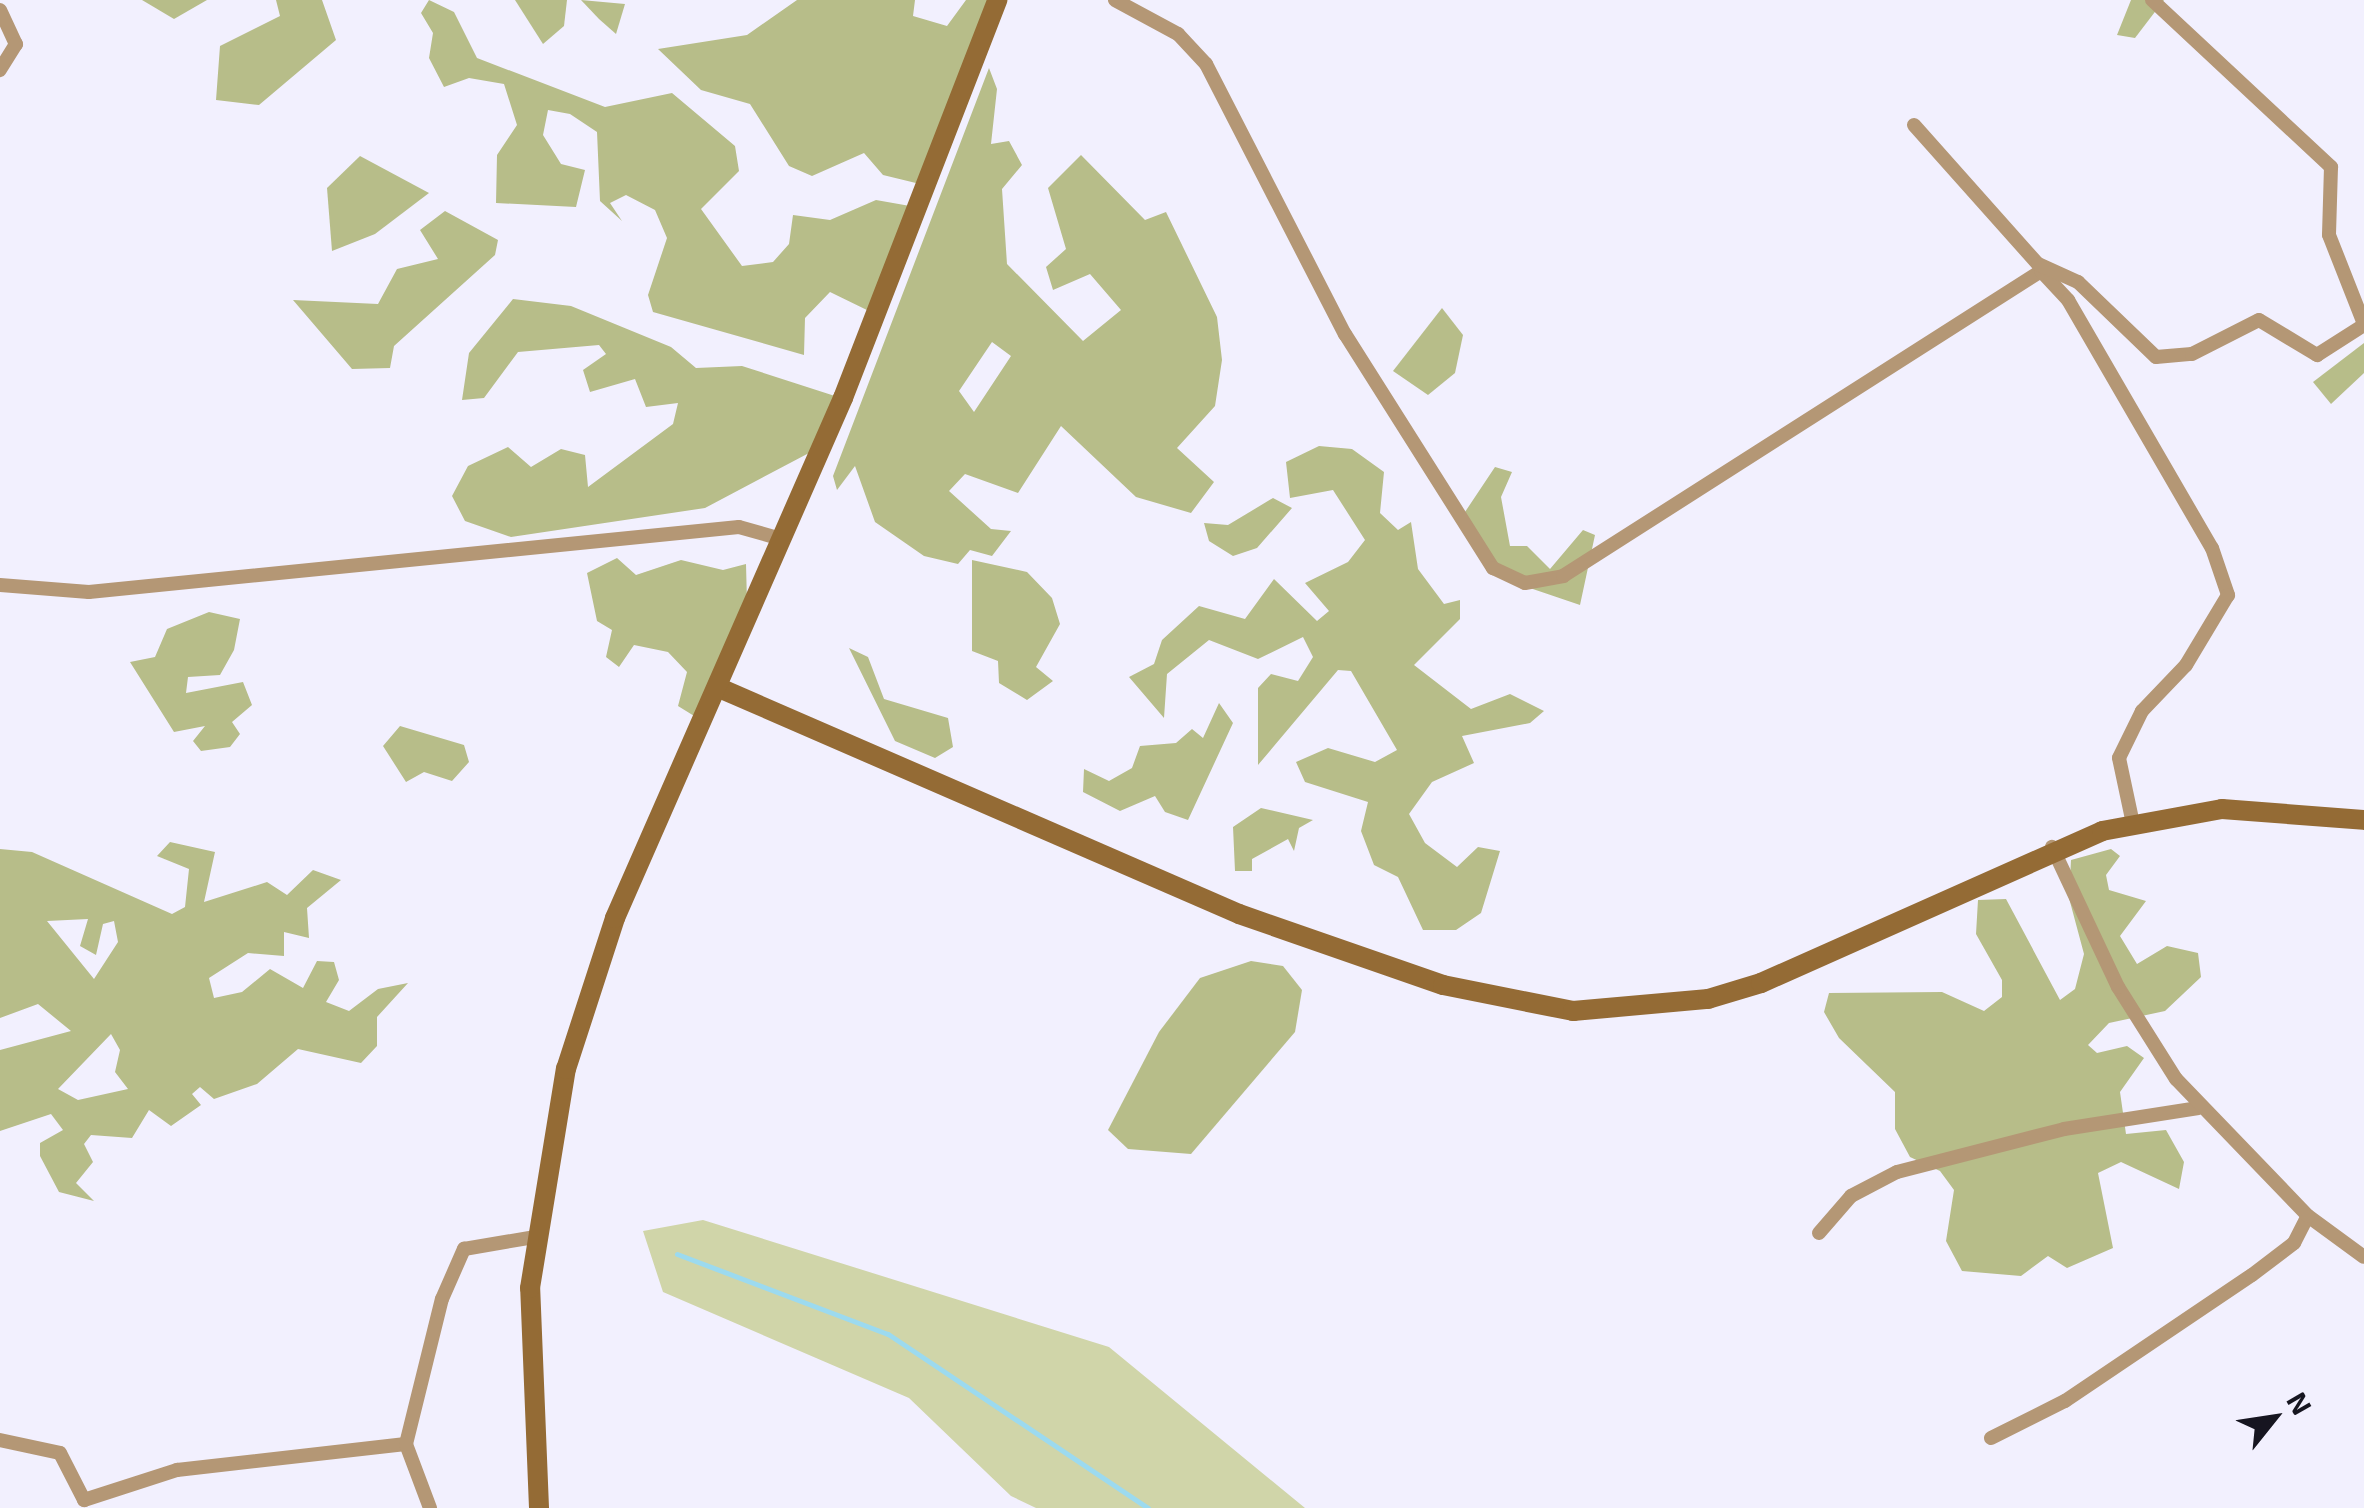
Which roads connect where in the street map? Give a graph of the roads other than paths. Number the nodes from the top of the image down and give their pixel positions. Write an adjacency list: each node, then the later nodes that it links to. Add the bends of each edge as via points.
1 (997, 0): 8 (street, via 953,131)
2 (1115, 0): 12 (street, via 1178,34 1206,64 1345,334 1492,568 1525,583 1563,576 2041,271 2068,300 2212,548 2228,596 2186,665 2142,711 2119,758)
3 (2152, 0): 7 (street, via 2331,167 2329,235)
4 (0, 10): 5 (street, via 16,44)
5 (0, 70)
6 (1914, 125): 7 (street, via 2038,264 2078,282 2156,357 2192,354 2259,320 2317,355)
7 (2364, 325)
8 (778, 538): 9 (street, via 739,527 89,592); 10 (street)
9 (0, 585)
10 (717, 687): 13 (street, via 1239,914 1443,985 1573,1011 1708,999 1761,983 1861,945); 17 (street, via 604,947 566,1069)
11 (2364, 820): 12 (street, via 2222,809)
12 (2134, 824): 13 (street)
13 (2052, 846): 14 (street, via 2118,986)
14 (2198, 1108): 15 (street); 16 (street, via 2064,1128 1897,1172 1851,1196)
15 (2308, 1216): 18 (street); 19 (street, via 2294,1244 2252,1275 2066,1401)
16 (1818, 1234)
17 (534, 1237): 21 (street, via 464,1249 421,1365); 23 (street)
18 (2364, 1256)
19 (1991, 1438)
20 (0, 1440): 21 (street, via 60,1453 84,1500 177,1470)
21 (406, 1444): 22 (street)
22 (430, 1508)
23 (539, 1508)

